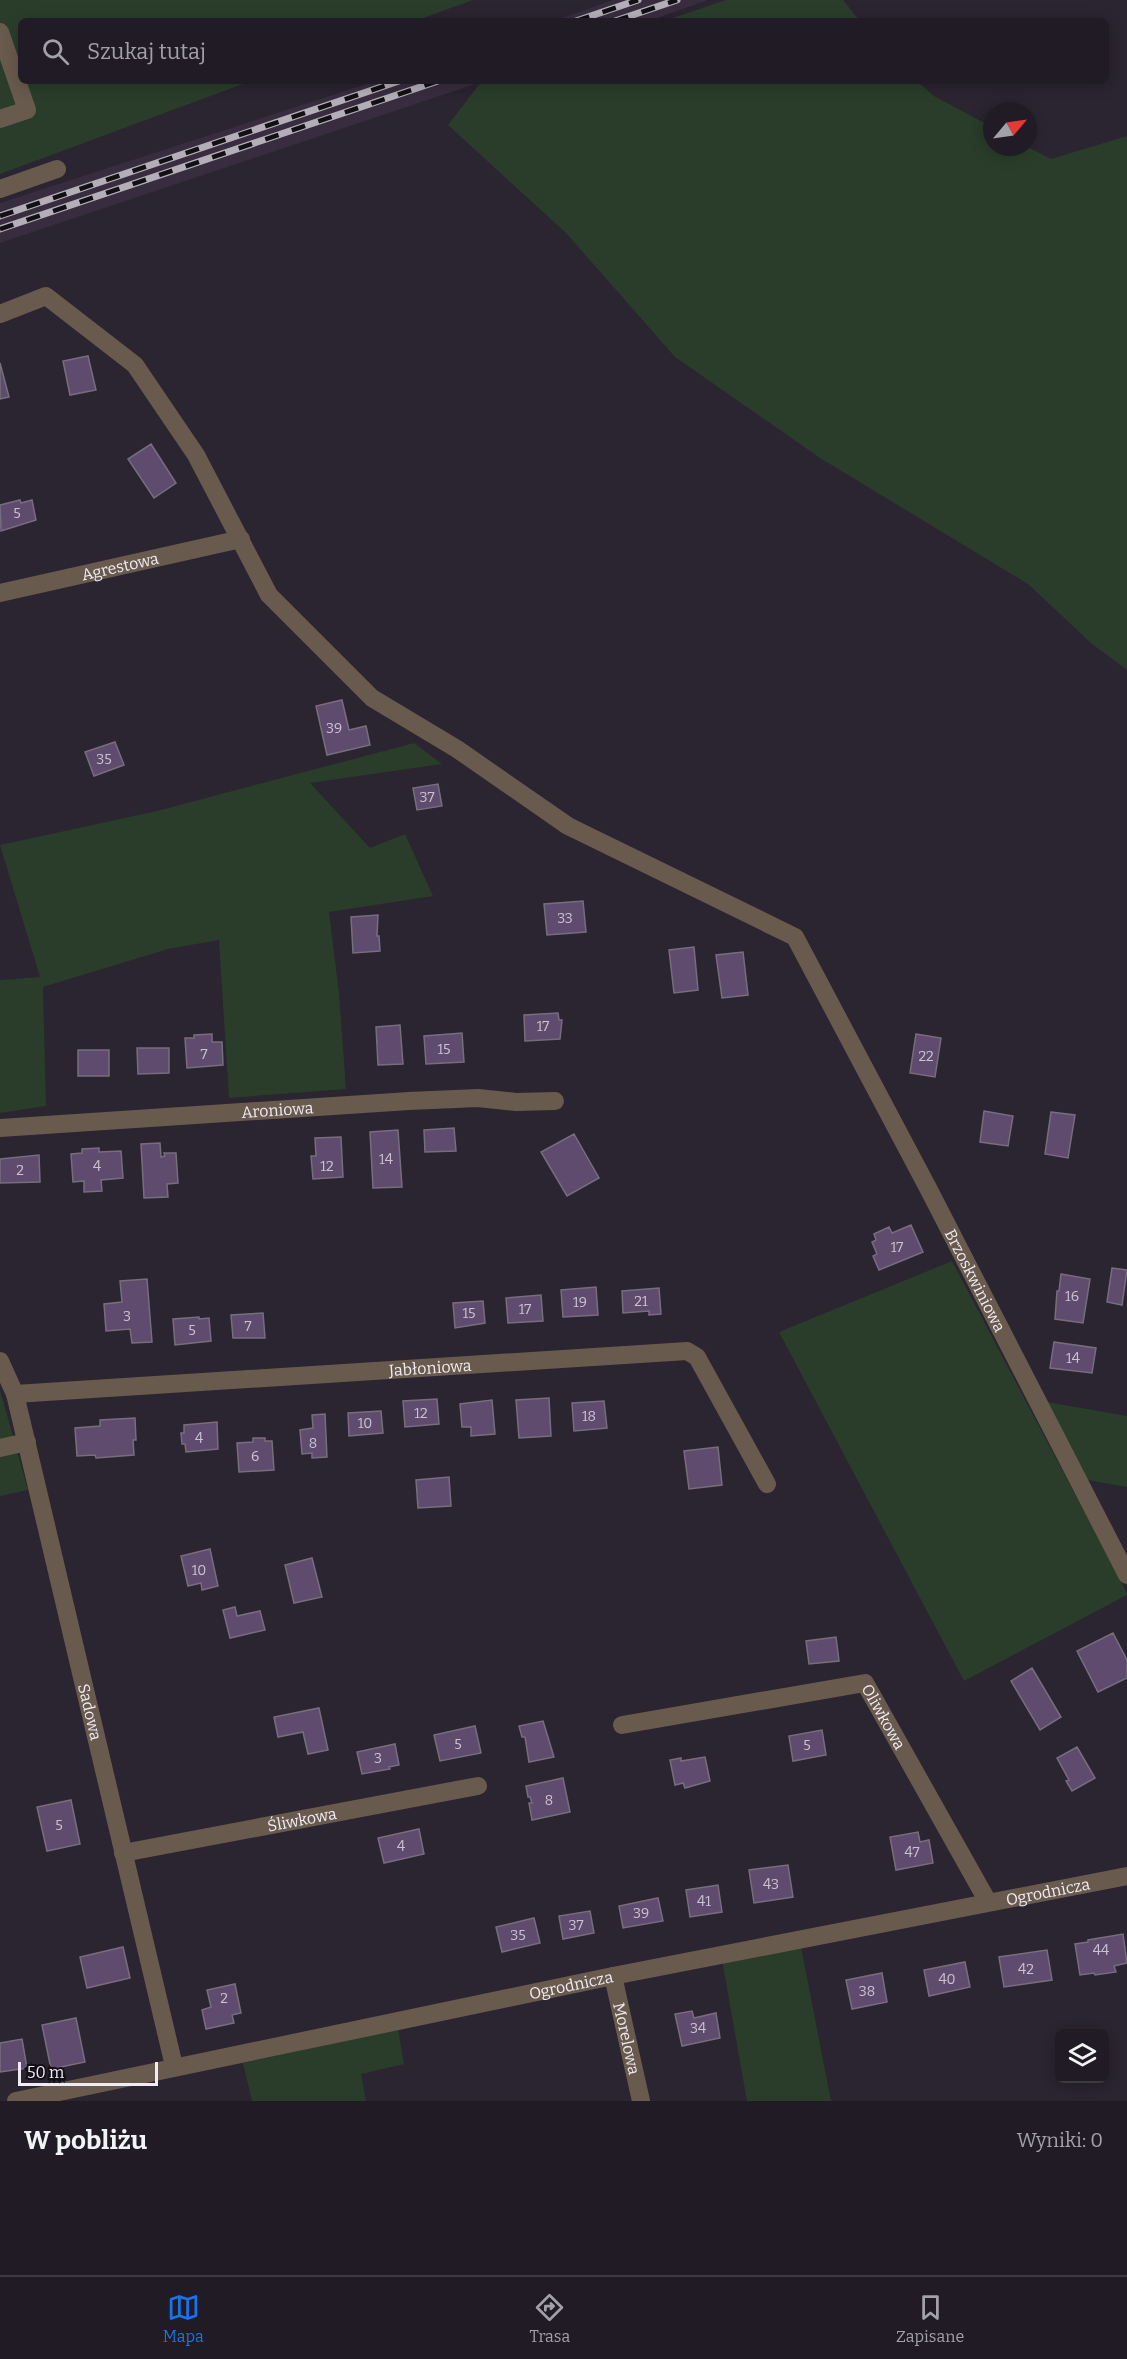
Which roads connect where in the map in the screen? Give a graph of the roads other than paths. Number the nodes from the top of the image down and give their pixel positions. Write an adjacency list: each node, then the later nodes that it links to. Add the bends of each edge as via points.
1 (0, 32): 2 (street, via 27,110)
2 (0, 119)
3 (57, 169): 4 (street)
4 (0, 189)
5 (0, 314): 6 (street, Brzoskwiniowa, via 46,297 135,365 196,456)
6 (241, 539): 7 (street, Agrestowa); 15 (street, Brzoskwiniowa, via 269,595 372,698 457,749 568,826 795,937)
7 (0, 593)
8 (555, 1101): 9 (street, Aroniowa, via 409,1101)
9 (0, 1128)
10 (0, 1360): 11 (street, Sadowa)
11 (15, 1394): 12 (street, Sadowa); 14 (street, Jabłoniowa, via 687,1351 697,1357)
12 (27, 1442): 13 (street); 18 (street, Sadowa)
13 (0, 1448)
14 (767, 1484)
15 (1127, 1575)
16 (622, 1725): 20 (street, Oliwkowa, via 865,1683)
17 (478, 1786): 18 (street, Śliwkowa)
18 (123, 1853): 22 (street, Sadowa)
19 (1127, 1876): 20 (street, Ogrodnicza)
20 (988, 1902): 21 (street, Ogrodnicza)
21 (613, 1976): 22 (street, Ogrodnicza); 24 (street, Morelowa)
22 (174, 2066): 23 (street, Ogrodnicza)
23 (16, 2101)
24 (641, 2101)

